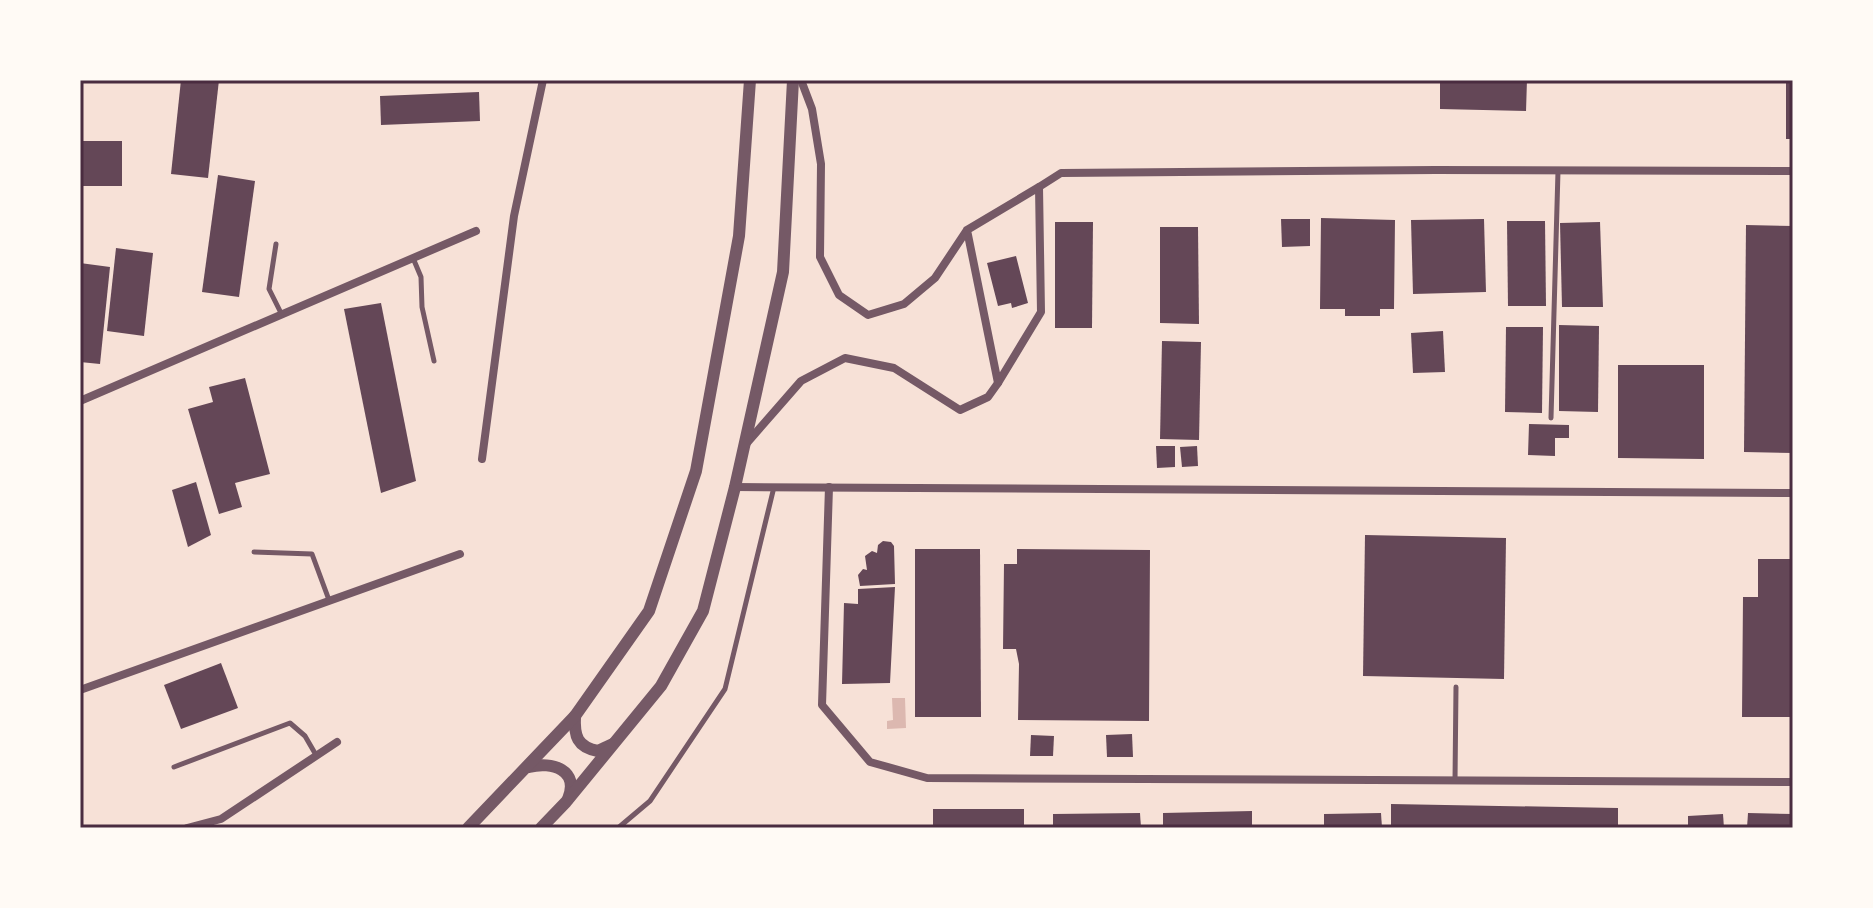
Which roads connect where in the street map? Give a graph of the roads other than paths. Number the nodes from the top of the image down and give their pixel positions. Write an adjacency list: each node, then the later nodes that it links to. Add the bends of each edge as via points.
1 (543, 80): 18 (street, via 514,216)
2 (750, 80): 28 (street, via 739,236 696,471 649,611)
3 (793, 80): 17 (street, via 783,272)
4 (801, 80): 8 (street, via 821,164 820,257 839,295 868,315 904,304 935,278)
5 (1558, 171): 6 (street); 7 (street, via 1061,173); 16 (lane)
6 (1793, 171)
7 (1039, 187): 8 (street); 14 (street, via 1041,312)
8 (967, 230): 14 (street)
9 (476, 231): 11 (street)
10 (276, 244): 12 (lane, via 269,289)
11 (413, 258): 12 (street); 13 (lane, via 421,277)
12 (282, 315): 15 (street)
13 (434, 361)
14 (998, 383): 17 (street, via 988,397 960,410 894,368 845,358 801,381)
15 (80, 401)
16 (1551, 418)
17 (743, 448): 19 (street)
18 (482, 459)
19 (735, 487): 20 (street); 30 (street, via 703,611 661,686)
20 (774, 487): 21 (street); 40 (lane, via 725,689 650,801)
21 (829, 487): 22 (street); 34 (street, via 822,705 870,762 927,778)
22 (1793, 493)
23 (254, 552): 25 (lane, via 312,554)
24 (460, 554): 25 (street)
25 (329, 601): 27 (street)
26 (1456, 687): 34 (lane)
27 (80, 690)
28 (575, 716): 30 (street, via 574,733 581,745 598,751); 33 (street)
29 (337, 742): 31 (street)
30 (616, 743): 36 (street)
31 (316, 755): 32 (lane, via 290,723); 37 (street, via 221,819)
32 (174, 767)
33 (529, 767): 36 (street, via 552,764 562,769 571,791); 38 (street)
34 (1455, 782): 35 (street)
35 (1793, 782)
36 (566, 802): 39 (street)
37 (187, 828)
38 (468, 828)
39 (541, 828)
40 (618, 828)

